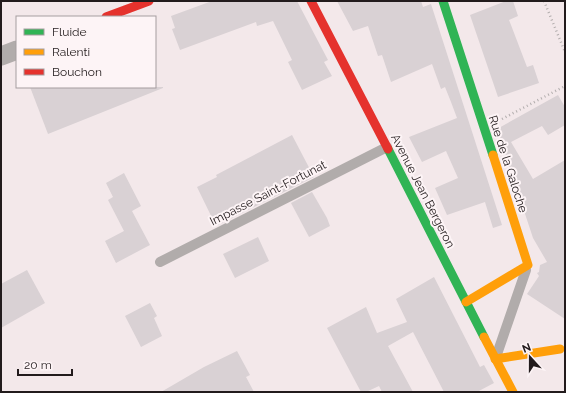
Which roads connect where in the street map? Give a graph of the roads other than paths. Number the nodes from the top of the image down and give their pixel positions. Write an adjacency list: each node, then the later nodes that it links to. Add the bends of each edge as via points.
1 (149, 1): 4 (street)
2 (311, 1): 7 (street, Avenue Jean Bergeron)
3 (443, 1): 9 (street, Rue de la Galoche)
4 (109, 16)
5 (16, 50): 6 (street)
6 (1, 56)
7 (387, 148): 8 (lane, Impasse Saint-Fortunat); 10 (street, Avenue Jean Bergeron)
8 (160, 262)
9 (528, 266): 10 (street); 12 (lane)
10 (466, 302): 12 (street, Avenue Jean Bergeron)
11 (560, 349): 12 (street)
12 (495, 359): 13 (street, Avenue Jean Bergeron)
13 (513, 392)

